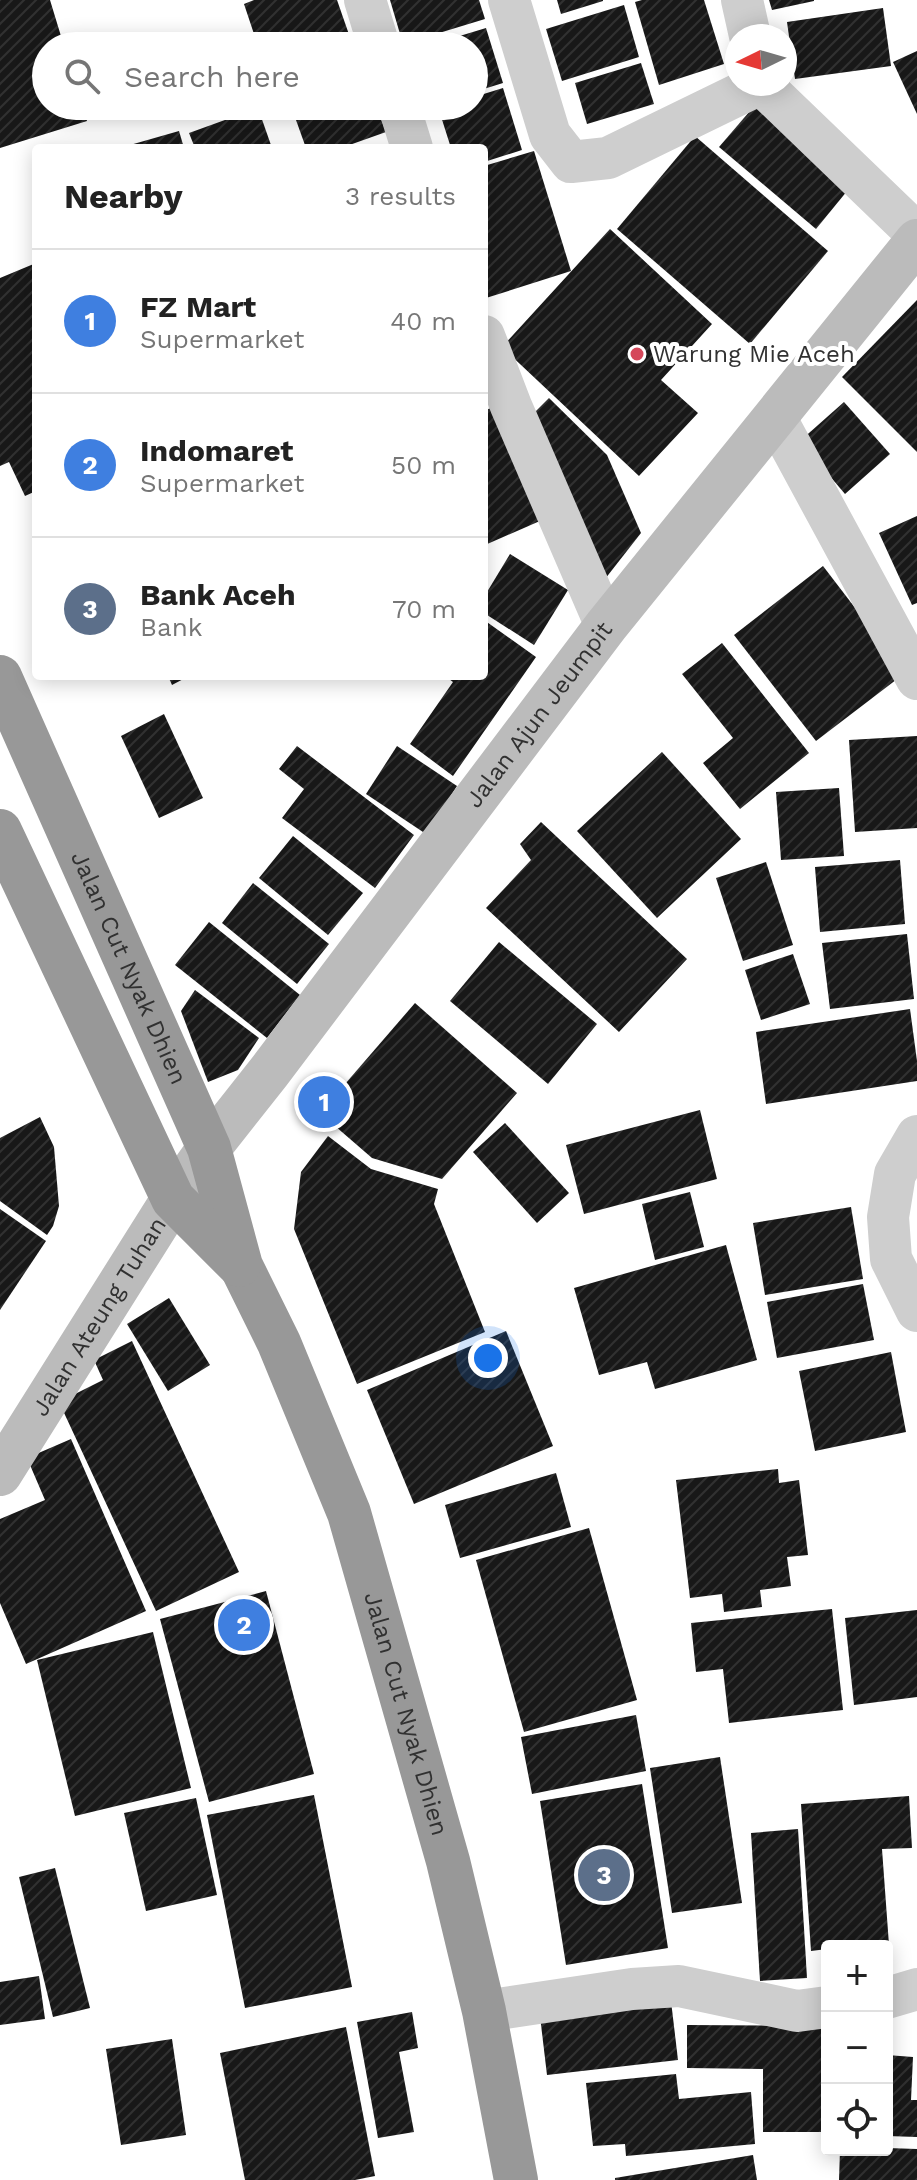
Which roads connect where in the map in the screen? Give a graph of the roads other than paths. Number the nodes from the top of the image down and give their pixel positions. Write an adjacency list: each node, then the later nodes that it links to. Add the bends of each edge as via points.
1 (365, 0): 5 (street)
2 (509, 0): 6 (street, via 550,135 571,162 608,158)
3 (742, 0): 4 (street)
4 (747, 24)
5 (375, 32)
6 (735, 96)
7 (773, 96): 10 (street)
8 (403, 120): 9 (street)
9 (411, 144)
10 (917, 234)
11 (917, 241): 13 (street, Jalan Ajun Jeumpit)
12 (488, 346): 14 (street)
13 (775, 417): 14 (street, Jalan Ajun Jeumpit); 16 (street)
14 (606, 626): 19 (street, Jalan Ajun Jeumpit)
15 (0, 677): 19 (highway, Jalan Cut Nyak Dhien)
16 (917, 679)
17 (0, 831): 20 (highway, Jalan Cut Nyak Dhien)
18 (917, 1136): 22 (street, via 895,1174 888,1217 891,1259)
19 (209, 1148): 20 (street, Jalan Ajun Jeumpit); 21 (highway, Jalan Cut Nyak Dhien)
20 (173, 1199): 21 (highway, Jalan Cut Nyak Dhien); 23 (street, Jalan Ateung Tuhan)
21 (241, 1266): 27 (highway, Jalan Cut Nyak Dhien, via 349,1513 448,1861)
22 (917, 1311)
23 (0, 1474)
24 (917, 1989): 25 (street)
25 (893, 1996)
26 (821, 2008): 27 (street, via 797,2011 679,1986)
27 (484, 2011): 28 (highway, Jalan Cut Nyak Dhien)
28 (516, 2180)

